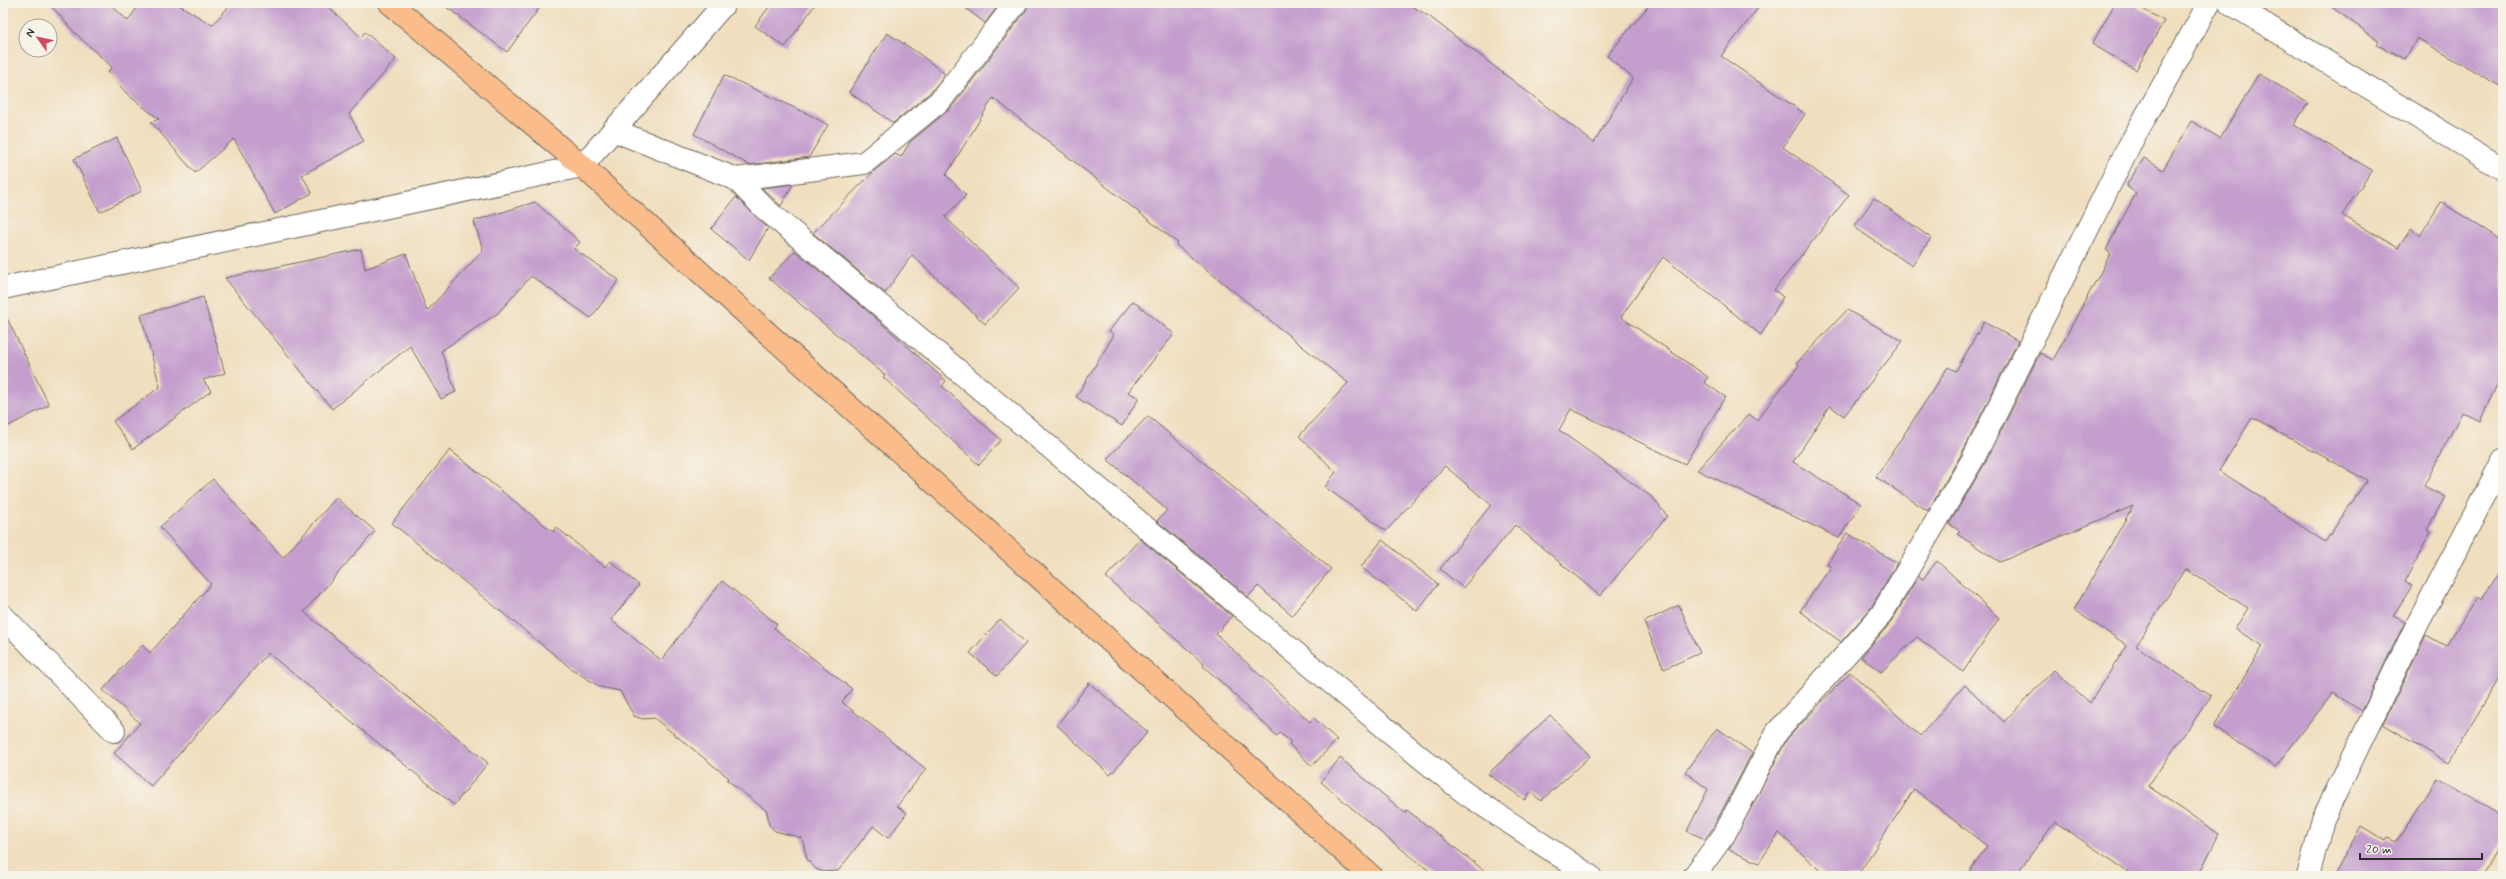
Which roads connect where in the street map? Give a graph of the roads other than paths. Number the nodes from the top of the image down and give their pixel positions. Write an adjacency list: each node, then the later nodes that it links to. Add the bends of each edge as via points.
1 (390, 3): 7 (main road)
2 (725, 3): 6 (street)
3 (1016, 3): 9 (street, via 940,100 864,164)
4 (2208, 3): 16 (street, via 2129,146 1965,472 1881,615 1777,732 1724,835)
5 (2230, 3): 8 (street)
6 (613, 130): 7 (street); 9 (street)
7 (582, 166): 10 (street); 14 (main road)
8 (2503, 169)
9 (736, 179): 15 (street, via 771,214 1465,793)
10 (3, 288)
11 (2503, 460): 17 (street, via 2417,625 2323,819)
12 (3, 616): 13 (street)
13 (114, 731)
14 (1371, 876)
15 (1590, 876)
16 (1694, 876)
17 (2308, 876)

